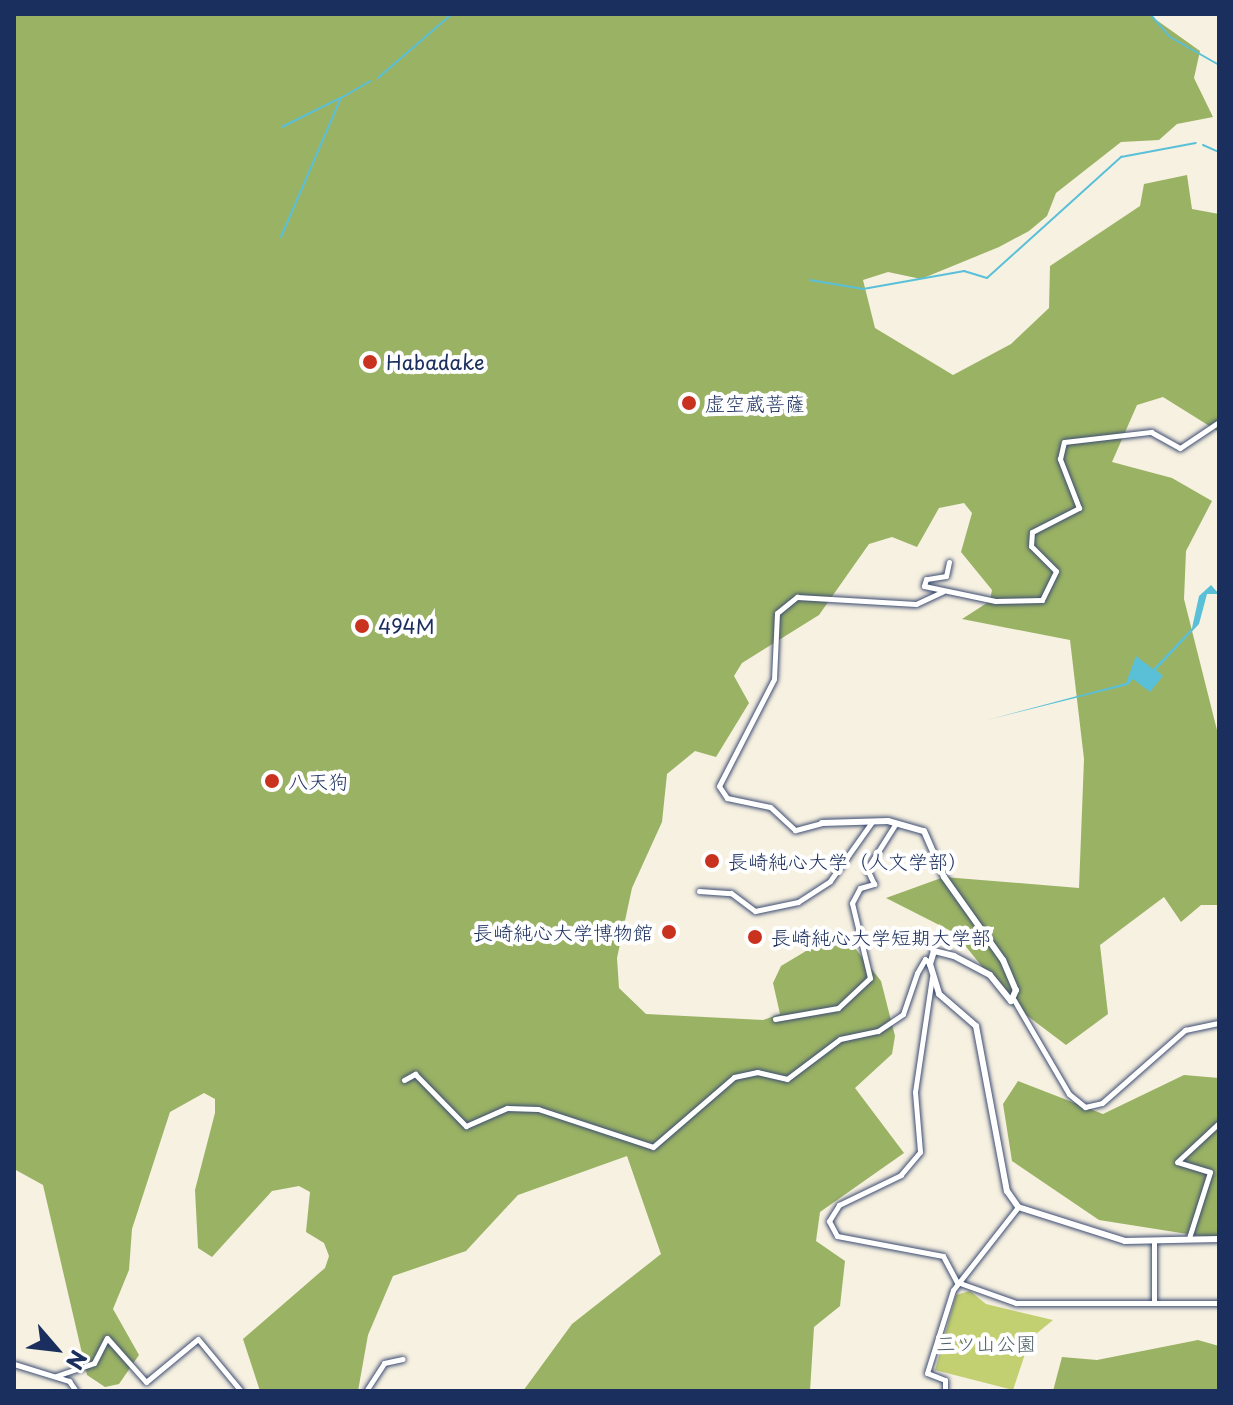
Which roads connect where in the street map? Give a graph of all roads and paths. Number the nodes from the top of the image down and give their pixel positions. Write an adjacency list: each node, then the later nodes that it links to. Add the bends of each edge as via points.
1 (1219, 422): 3 (street, via 1180,448 1151,432 1070,437 1060,459 1079,508 1042,524 1030,540 1056,571 1047,596 1016,601)
2 (949, 562): 3 (street, via 946,576 924,583)
3 (942, 592): 6 (street, via 916,604 797,597 777,613 774,679 719,786 727,798 770,807 795,830)
4 (872, 822): 5 (street); 6 (street); 7 (street, via 830,881 798,902 755,911 731,893)
5 (897, 822): 10 (street, via 926,834 944,877 1003,960); 11 (street, via 867,869 874,884 860,888 852,903 870,978 838,1008)
6 (822, 823)
7 (699, 891)
8 (930, 964): 9 (street); 10 (street, via 934,951 954,956 990,975 1005,1001); 13 (street, via 925,959 917,973 903,1014 878,1031 840,1039 787,1079 734,1077 653,1147 538,1109 507,1108 466,1126 415,1074)
9 (932, 976): 15 (street, via 939,994 976,1026 1005,1182); 19 (street, via 915,1092 920,1152 901,1175 839,1205 829,1221 849,1243 943,1256)
10 (1014, 1000): 12 (street, via 1069,1094 1085,1107 1102,1103 1185,1030)
11 (775, 1019)
12 (1219, 1023)
13 (404, 1080)
14 (1219, 1123): 16 (street, via 1177,1162 1186,1171 1200,1164 1210,1172)
15 (1018, 1207): 18 (street, via 1112,1239); 19 (street)
16 (1189, 1238): 17 (street); 18 (street)
17 (1219, 1239)
18 (1154, 1240): 20 (street)
19 (957, 1282): 20 (street, via 1016,1303); 28 (street, via 927,1373 945,1380)
20 (1154, 1302): 21 (street)
21 (1219, 1303)
22 (403, 1359): 27 (street, via 384,1363)
23 (14, 1364): 24 (street)
24 (56, 1376): 25 (street); 26 (street, via 94,1363 107,1338 146,1382 198,1339)
25 (76, 1391)
26 (241, 1391)
27 (366, 1391)
28 (945, 1391)

